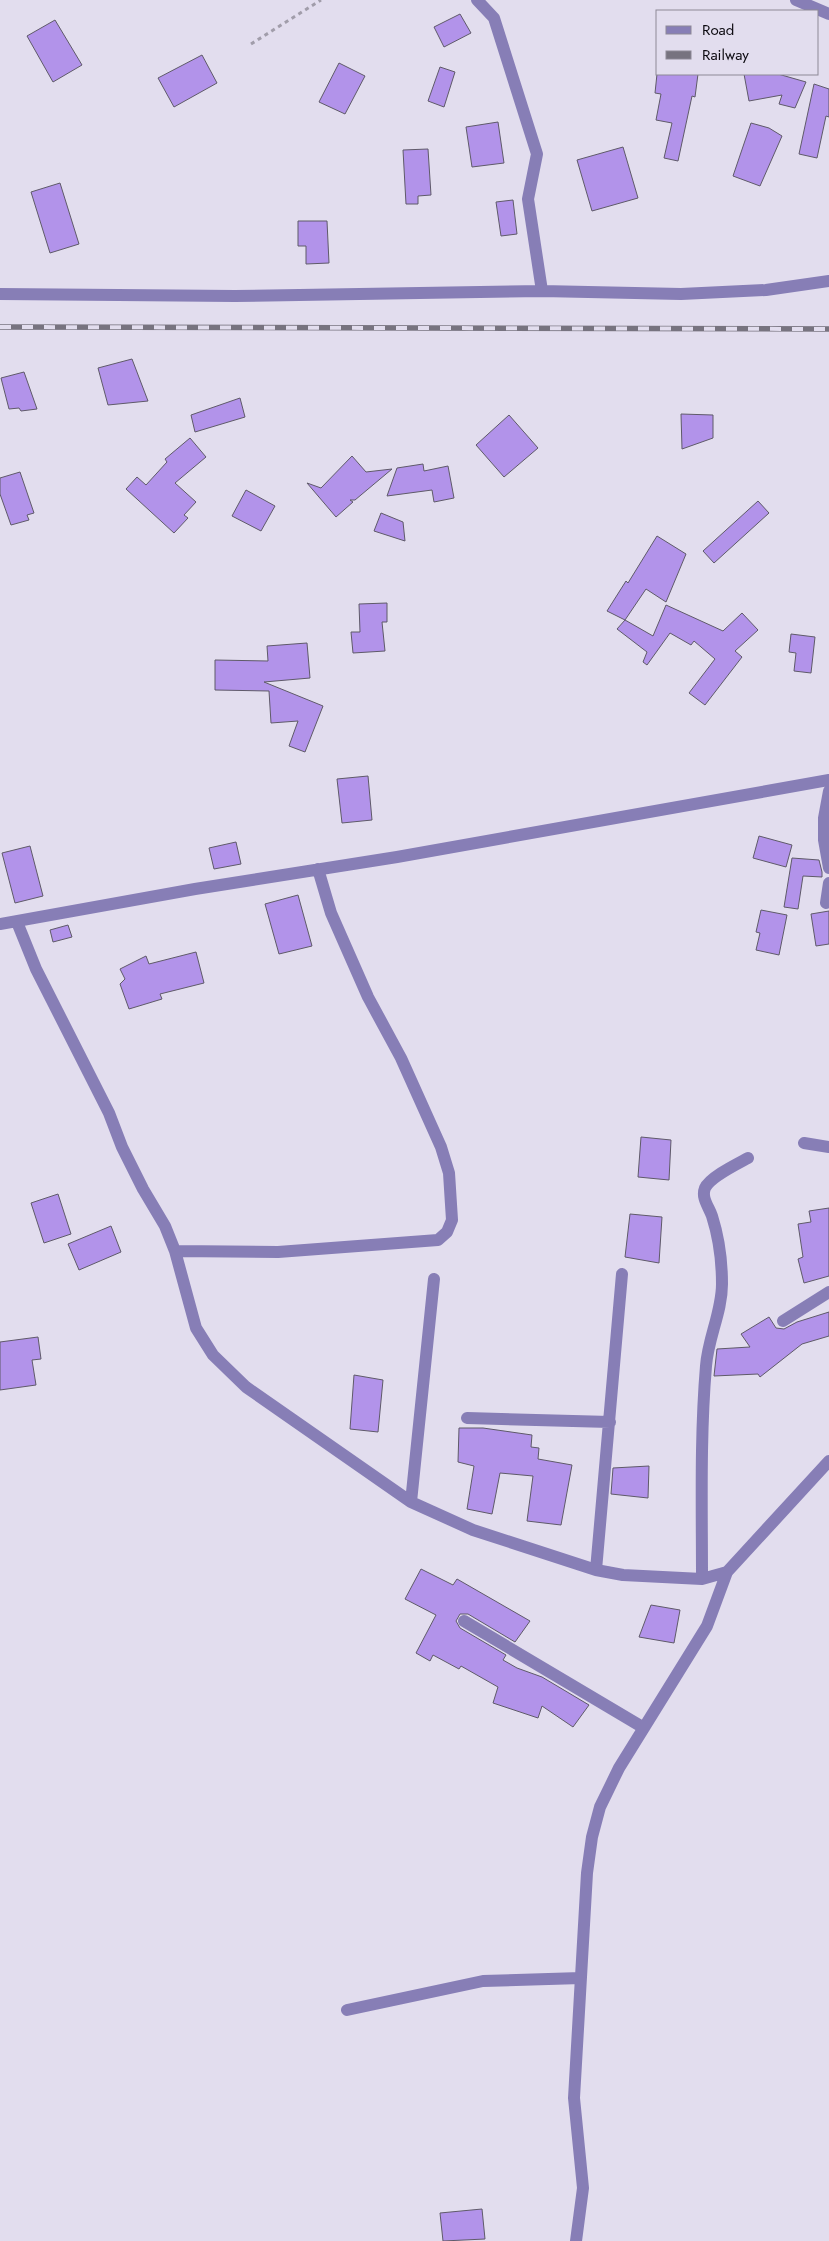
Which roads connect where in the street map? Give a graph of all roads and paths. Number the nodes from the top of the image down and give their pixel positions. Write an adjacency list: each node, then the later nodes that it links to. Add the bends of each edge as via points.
1 (321, 0): 5 (path)
2 (477, 0): 7 (street, via 494,18 537,154 528,198)
3 (796, 0): 4 (street)
4 (829, 14)
5 (251, 44)
6 (829, 281): 7 (street, via 766,290 681,294)
7 (542, 291): 8 (street, via 235,296)
8 (0, 294)
9 (829, 780): 12 (street)
10 (829, 791): 11 (street, via 824,818)
11 (829, 868)
12 (318, 869): 15 (street); 20 (street, via 331,913 364,988 401,1058 441,1147 449,1173 452,1220 447,1232 438,1240 278,1252)
13 (829, 883): 14 (street)
14 (826, 902)
15 (17, 922): 16 (street); 20 (street, via 36,970)
16 (0, 924)
17 (804, 1143): 18 (street)
18 (829, 1147)
19 (748, 1158): 31 (street, via 710,1181 705,1189 704,1199 712,1216 720,1254 722,1286 706,1361 702,1416)
20 (175, 1251): 28 (street, via 196,1328 213,1356 246,1387)
21 (622, 1274): 26 (street)
22 (434, 1279): 28 (street)
23 (829, 1292): 24 (street)
24 (783, 1321)
25 (468, 1418): 26 (street)
26 (610, 1422): 29 (street)
27 (829, 1461): 30 (street)
28 (411, 1502): 29 (street, via 473,1530)
29 (596, 1570): 31 (street, via 623,1575)
30 (727, 1572): 31 (street); 33 (street, via 707,1626)
31 (702, 1579)
32 (464, 1621): 33 (street)
33 (644, 1728): 34 (street, via 600,1807 592,1837)
34 (581, 1978): 35 (street, via 483,1981); 36 (street, via 574,2098 583,2188)
35 (347, 2010)
36 (576, 2241)

